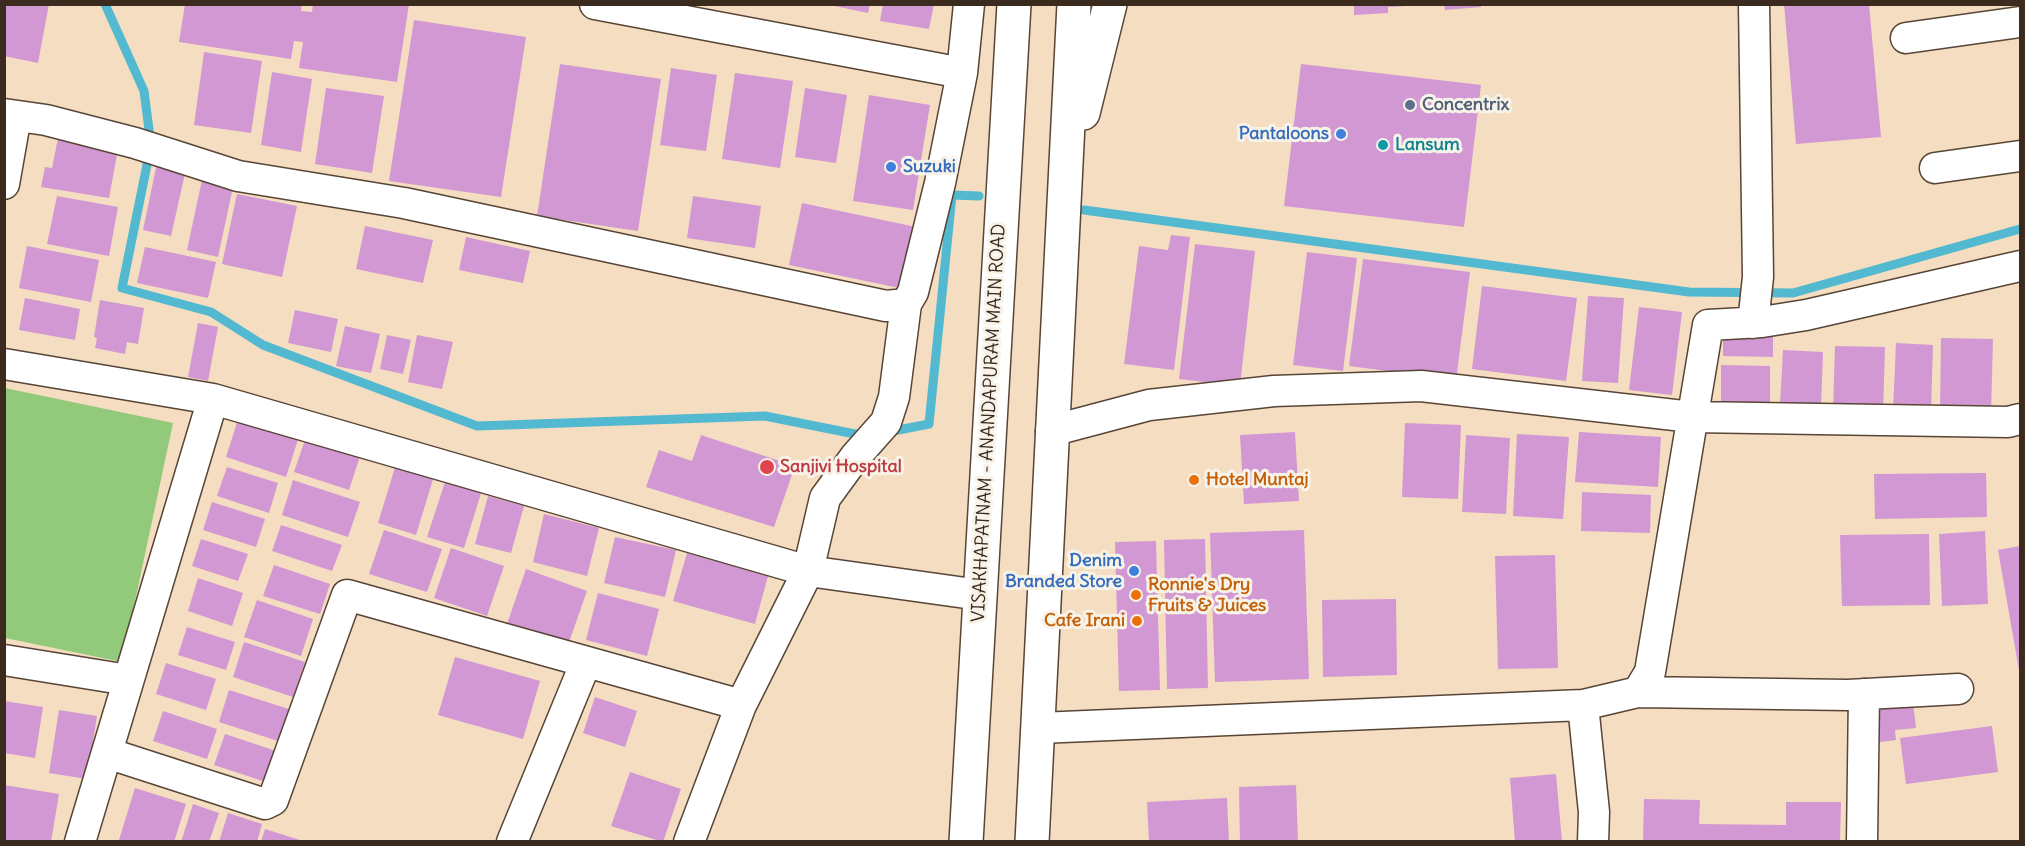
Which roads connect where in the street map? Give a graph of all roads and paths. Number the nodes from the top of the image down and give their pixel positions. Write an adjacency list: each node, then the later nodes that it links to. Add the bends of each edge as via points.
1 (595, 4): 9 (street)
2 (969, 4): 9 (street)
3 (1014, 4): 24 (main road, VISAKHAPATNAM - ANANDAPURAM MAIN ROAD)
4 (1074, 4): 13 (main road)
5 (1110, 4): 13 (main road)
6 (1754, 4): 16 (street)
7 (2020, 22): 8 (street)
8 (1906, 38)
9 (962, 73): 17 (street, via 940,183 913,292)
10 (10, 115): 14 (street); 17 (street, via 135,143 238,176 404,203 886,306)
11 (2020, 156): 12 (street)
12 (1935, 168)
13 (1065, 183): 22 (main road)
14 (4, 184)
15 (2020, 266): 16 (street, via 1806,315)
16 (1756, 300): 20 (street, via 1708,325)
17 (906, 304): 23 (street, via 894,397 886,422 825,498)
18 (4, 364): 19 (street)
19 (213, 399): 23 (street); 27 (street)
20 (1692, 417): 21 (street, via 2008,422); 22 (street, via 1421,386 1274,391 1149,405); 29 (street, via 1650,672)
21 (2020, 419)
22 (1051, 431): 33 (main road)
23 (808, 571): 24 (street); 31 (street)
24 (980, 595): 38 (main road, VISAKHAPATNAM - ANANDAPURAM MAIN ROAD)
25 (4, 660): 27 (street)
26 (586, 662): 31 (street); 34 (street, via 347,595 273,800 265,804); 36 (street)
27 (128, 680): 34 (street)
28 (1958, 689): 30 (street)
29 (1638, 692): 30 (street); 32 (street)
30 (1864, 694): 41 (street)
31 (741, 705): 37 (street)
32 (1584, 705): 33 (street); 40 (street)
33 (1039, 728): 39 (main road)
34 (107, 753): 35 (street)
35 (80, 842)
36 (512, 842)
37 (689, 842)
38 (966, 842)
39 (1032, 842)
40 (1593, 842)
41 (1862, 842)

